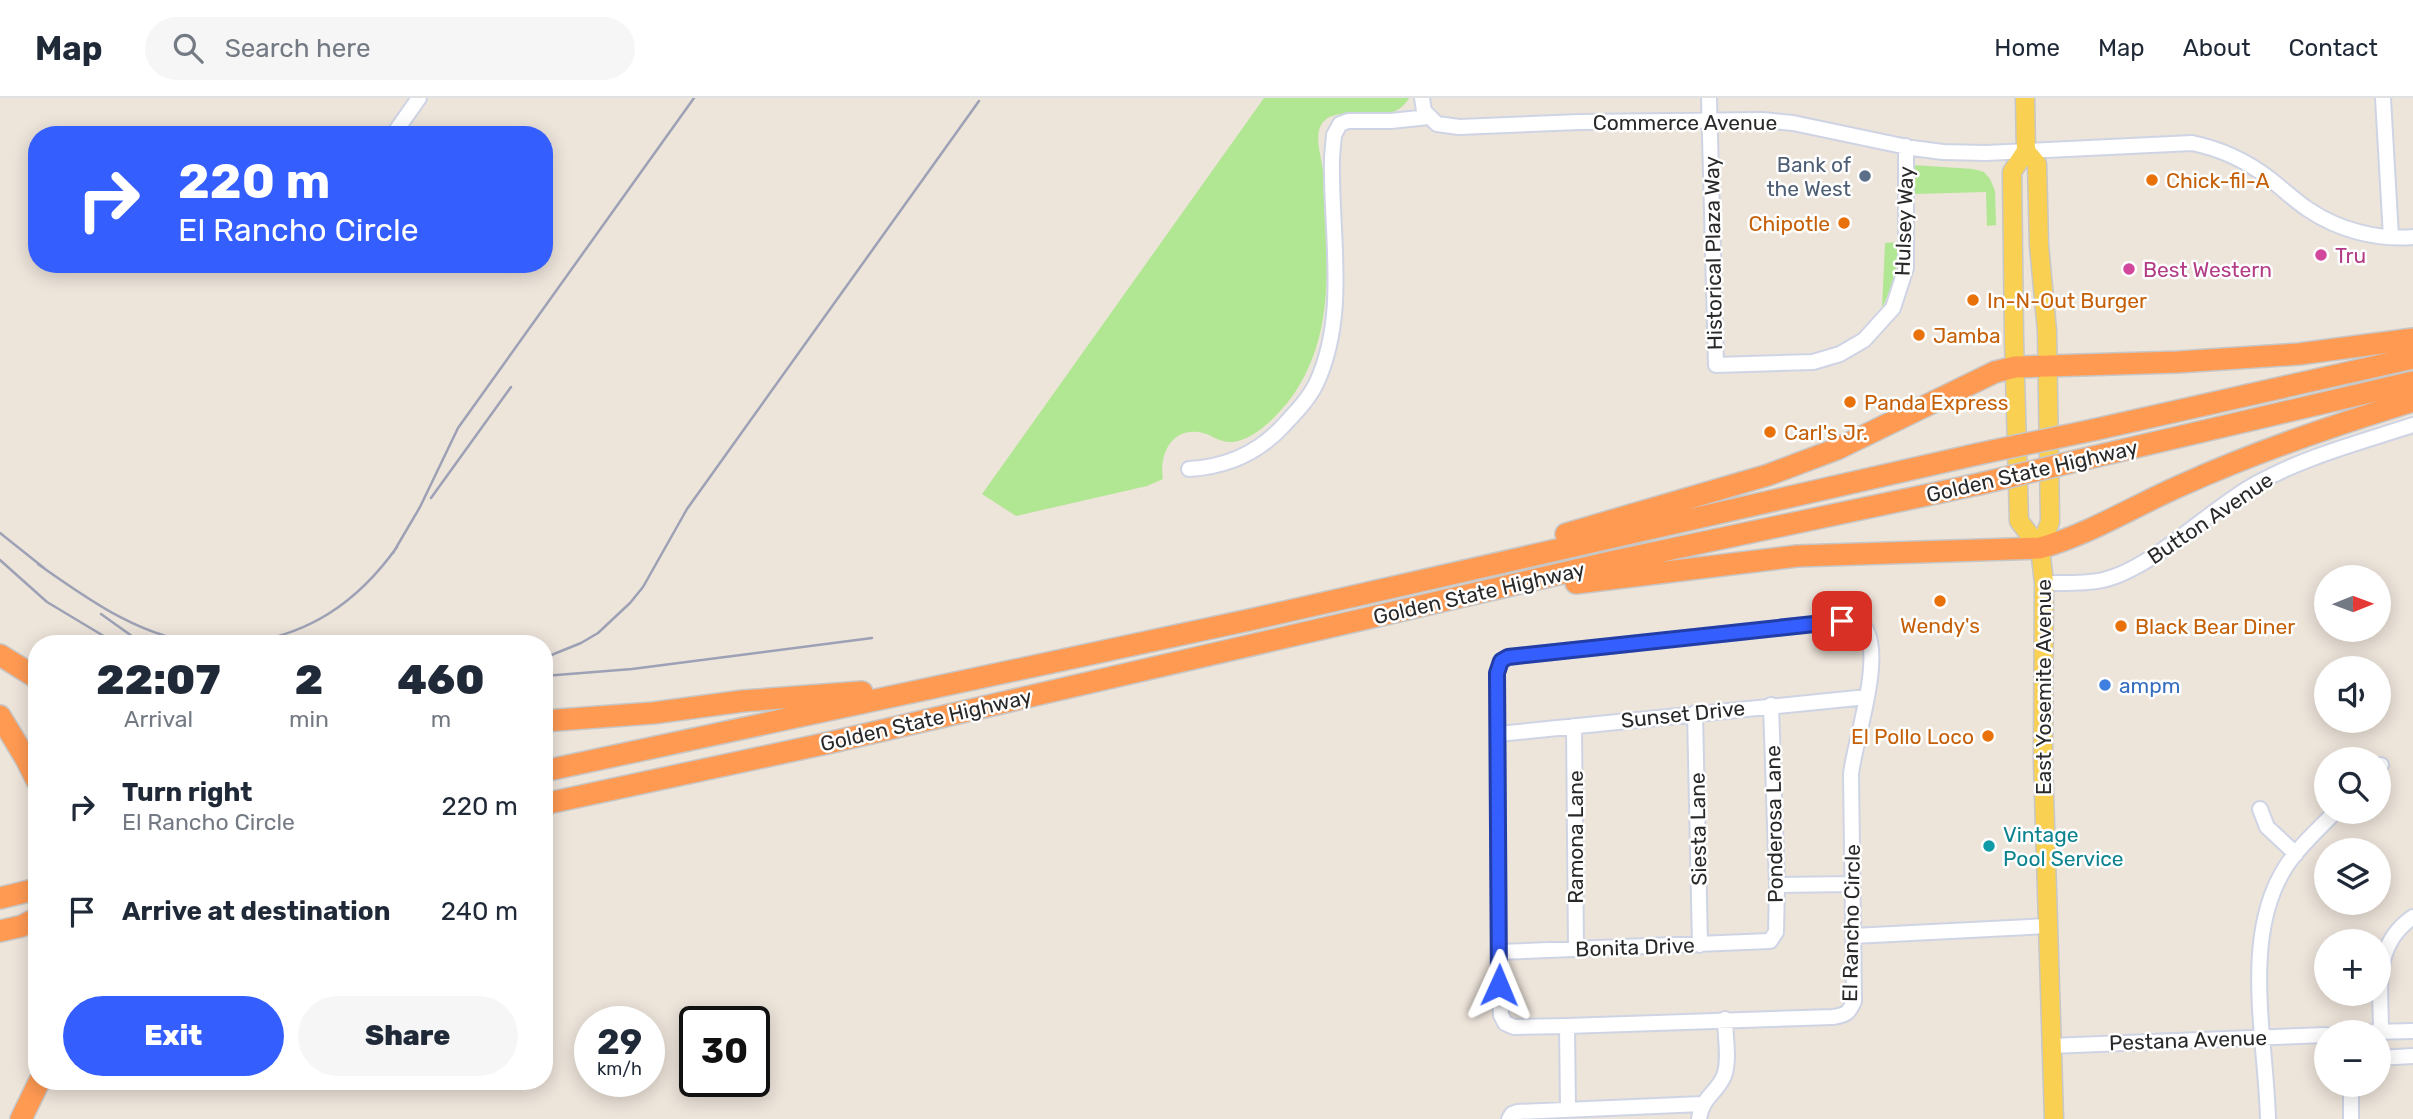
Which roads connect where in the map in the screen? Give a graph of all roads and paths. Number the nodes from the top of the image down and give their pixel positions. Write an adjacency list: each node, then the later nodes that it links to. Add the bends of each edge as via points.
1 (419, 98): 8 (street)
2 (1422, 98): 6 (street)
3 (1709, 98): 7 (street, Historical Plaza Way)
4 (2025, 98): 10 (main road, East Yosemite Avenue)
5 (2383, 98): 11 (street)
6 (1428, 117): 7 (street, Commerce Avenue, via 1437,124 1458,127); 21 (street, via 1340,124 1331,172 1334,320 1329,352 1315,386 1300,408 1253,451 1208,468)
7 (1710, 120): 9 (street, Commerce Avenue, via 1780,120); 15 (street, Historical Plaza Way)
8 (399, 126)
9 (1906, 146): 10 (street, Commerce Avenue, via 1943,152); 15 (street, Hulsey Way, via 1906,268 1893,308 1864,341 1840,354 1813,362)
10 (2026, 151): 11 (street, Commerce Avenue, via 2192,143 2209,147 2258,170 2325,220 2360,233); 16 (main road, East Yosemite Avenue, via 2037,164); 17 (main road, East Yosemite Avenue, via 2012,172)
11 (2391, 237): 12 (street, Commerce Avenue)
12 (2413, 237)
13 (2413, 339): 16 (highway, via 2299,354)
14 (2413, 358): 25 (highway, Golden State Highway, bridge)
15 (1716, 365)
16 (2048, 366): 17 (highway); 22 (main road, East Yosemite Avenue, via 2050,522)
17 (2015, 367): 22 (main road, East Yosemite Avenue, via 2019,521); 25 (highway, via 1995,372 1837,449 1768,475)
18 (2413, 382): 24 (highway, Golden State Highway, bridge, via 1979,484)
19 (2413, 401): 22 (highway, via 2248,456 2070,540)
20 (2413, 425): 23 (street, Button Avenue, via 2279,472 2232,498 2121,574 2090,582)
21 (1189, 469)
22 (2040, 548): 23 (main road, East Yosemite Avenue); 24 (highway, via 1797,556)
23 (2044, 583): 52 (main road, East Yosemite Avenue)
24 (1449, 599): 40 (highway, Golden State Highway)
25 (1328, 601): 28 (highway, Golden State Highway)
26 (0, 655): 27 (highway)
27 (28, 672)
28 (945, 686): 34 (highway); 39 (highway, Golden State Highway)
29 (1867, 697): 31 (street, Sunset Drive); 36 (street, El Rancho Circle, via 1868,631 1863,625 1842,621 1508,657 1501,661 1497,673); 44 (street, El Rancho Circle, via 1851,774)
30 (0, 701): 37 (highway)
31 (1771, 705): 32 (street, Sunset Drive); 45 (street, Ponderosa Lane)
32 (1695, 713): 35 (street, Sunset Drive); 56 (street, Siesta Lane)
33 (0, 716): 38 (highway)
34 (553, 721)
35 (1574, 726): 36 (street, Sunset Drive); 57 (street, Ramona Lane)
36 (1498, 734): 58 (street, El Rancho Circle)
37 (28, 744)
38 (28, 763)
39 (553, 769)
40 (553, 802)
41 (2260, 809): 43 (street, via 2267,827)
42 (2324, 824): 43 (street)
43 (2296, 854): 65 (street, via 2272,893 2260,940)
44 (1852, 884): 45 (street); 54 (street, El Rancho Circle)
45 (1777, 886): 55 (street, Ponderosa Lane, via 1776,932)
46 (28, 891): 47 (highway)
47 (0, 898)
48 (28, 914): 50 (highway)
49 (2413, 917): 60 (street, via 2401,925 2384,952)
50 (0, 920)
51 (28, 923): 53 (highway)
52 (2047, 926): 54 (street); 66 (main road, East Yosemite Avenue)
53 (0, 931)
54 (1853, 936): 59 (street, El Rancho Circle, via 1854,1001 1846,1014)
55 (1770, 941): 56 (street, Bonita Drive)
56 (1700, 944): 57 (street, Bonita Drive)
57 (1576, 949): 58 (street, Bonita Drive)
58 (1500, 952): 61 (street, El Rancho Circle, via 1505,1023 1514,1027)
59 (1725, 1019): 61 (street, El Rancho Circle); 73 (street, via 1724,1075)
60 (2378, 1020)
61 (1567, 1026): 72 (street)
62 (2413, 1031): 63 (street)
63 (2391, 1032)
64 (2314, 1035): 65 (street, Pestana Avenue)
65 (2263, 1037): 66 (street, Pestana Avenue); 78 (street)
66 (2050, 1046): 77 (main road, East Yosemite Avenue)
67 (2413, 1056): 68 (street)
68 (2391, 1057)
69 (35, 1090): 75 (highway)
70 (44, 1090): 76 (highway)
71 (2351, 1097): 79 (street)
72 (1568, 1110): 73 (street); 74 (street, via 1517,1112)
73 (1700, 1112)
74 (1509, 1118)
75 (21, 1119)
76 (30, 1119)
77 (2054, 1119)
78 (2268, 1119)
79 (2351, 1119)

